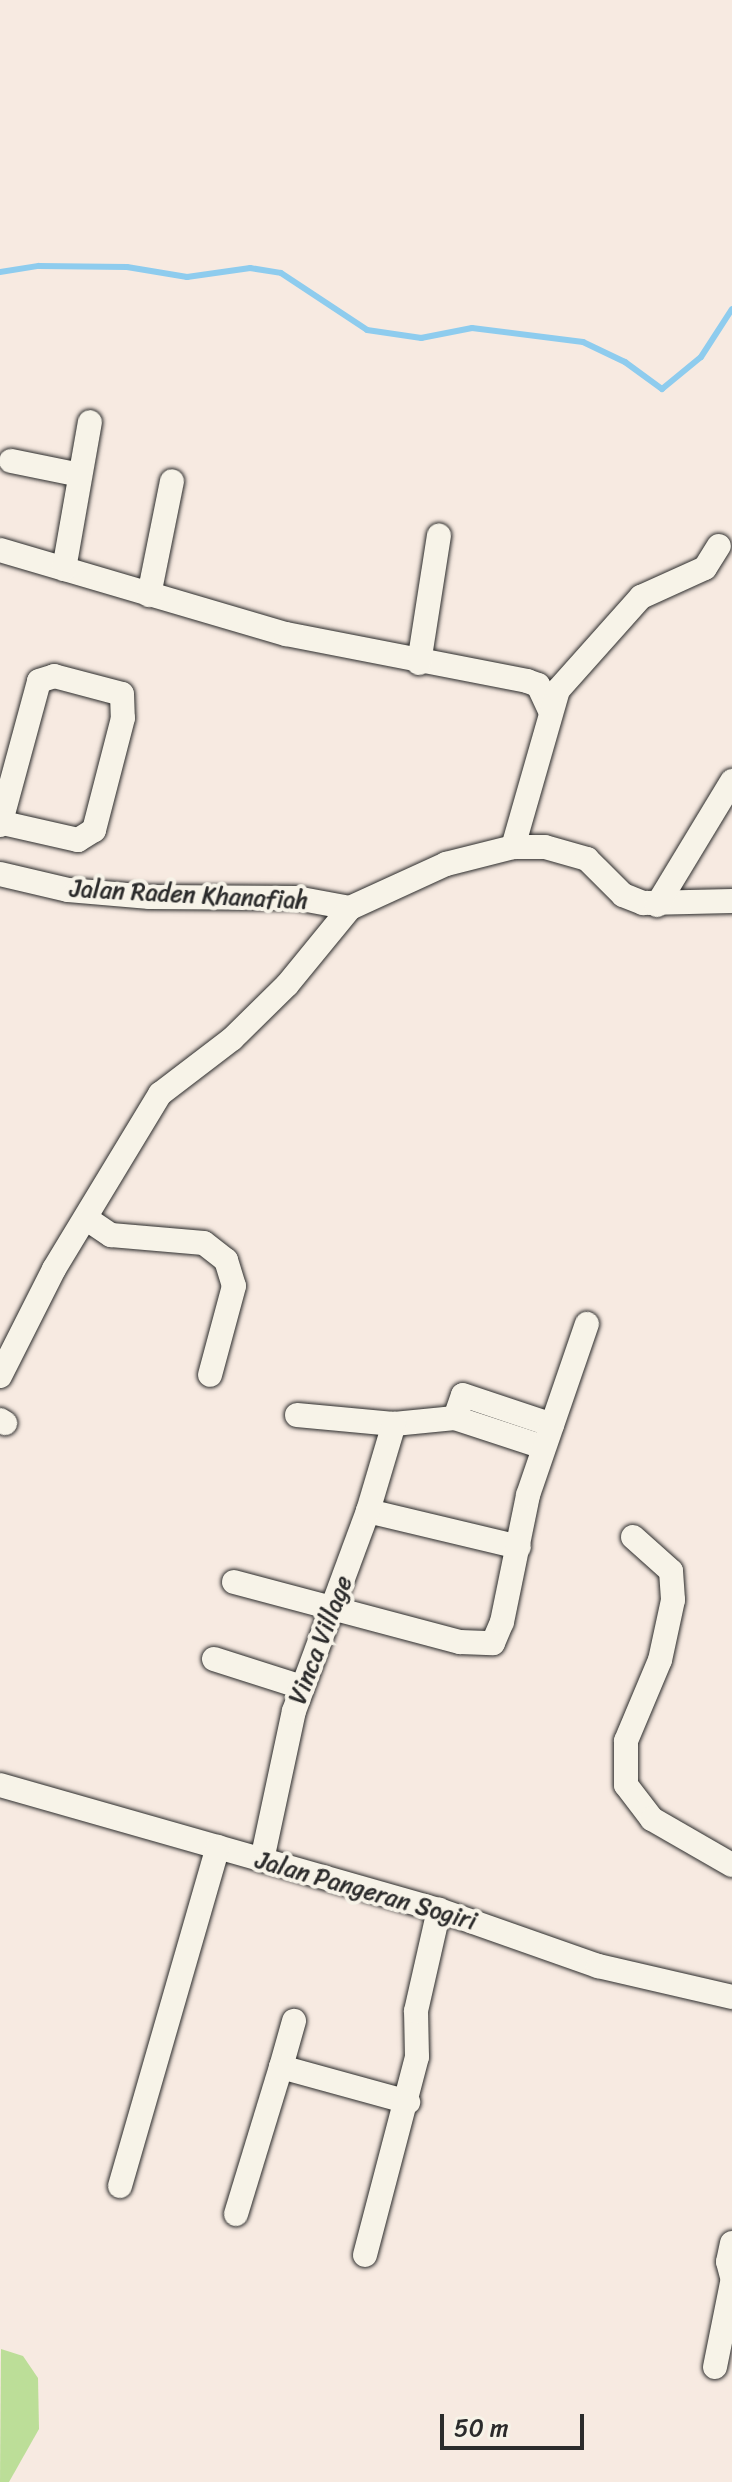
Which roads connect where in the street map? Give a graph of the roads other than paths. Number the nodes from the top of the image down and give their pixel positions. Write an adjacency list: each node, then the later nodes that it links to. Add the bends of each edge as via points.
1 (90, 422): 3 (street)
2 (11, 461): 3 (street)
3 (80, 475): 8 (street)
4 (172, 481): 9 (street)
5 (439, 536): 10 (street)
6 (719, 546): 11 (street, via 705,568 641,597 558,690)
7 (0, 550): 8 (street)
8 (64, 569): 9 (street)
9 (149, 595): 10 (street, via 286,634)
10 (419, 663): 11 (street, via 538,685)
11 (550, 711): 14 (street)
12 (732, 781): 17 (street)
13 (1, 824): 13 (street, via 39,681 54,676 122,694 123,718 94,830 78,840)
14 (513, 847): 17 (street, via 568,850 587,859 623,895); 18 (street, via 446,864)
15 (0, 874): 18 (street, Jalan Raden Khanafiah, via 68,890 150,897 296,898)
16 (732, 901): 17 (street)
17 (657, 905)
18 (350, 908): 19 (street, via 287,985 232,1039 160,1094)
19 (87, 1219): 21 (street, via 111,1235 204,1243 226,1260 234,1286); 22 (street, via 54,1269)
20 (587, 1324): 25 (street)
21 (210, 1375)
22 (0, 1376)
23 (297, 1415): 24 (street)
24 (394, 1424): 25 (street, via 455,1418); 26 (street, Vinca Village)
25 (548, 1436): 28 (street)
26 (368, 1511): 28 (street); 30 (street, Vinca Village)
27 (633, 1537): 36 (street, via 671,1571 673,1600 660,1660 626,1741 626,1785 652,1819)
28 (519, 1547): 30 (street, via 497,1638 486,1646)
29 (234, 1582): 30 (street)
30 (335, 1607): 32 (street, Vinca Village)
31 (214, 1659): 32 (street)
32 (302, 1687): 35 (street, Vinca Village)
33 (0, 1785): 34 (street, Jalan Pangeran Sogiri)
34 (218, 1847): 35 (street, Jalan Pangeran Sogiri); 42 (street)
35 (262, 1860): 37 (street, Jalan Pangeran Sogiri)
36 (732, 1865)
37 (439, 1910): 38 (street, Jalan Pangeran Sogiri, via 598,1966); 41 (street, via 416,2011 417,2057)
38 (732, 1997)
39 (294, 2021): 40 (street)
40 (281, 2067): 41 (street); 43 (street)
41 (408, 2102): 45 (street)
42 (120, 2186)
43 (236, 2214)
44 (732, 2243): 46 (street)
45 (365, 2255)
46 (732, 2277)
47 (732, 2283): 48 (street)
48 (715, 2367)

